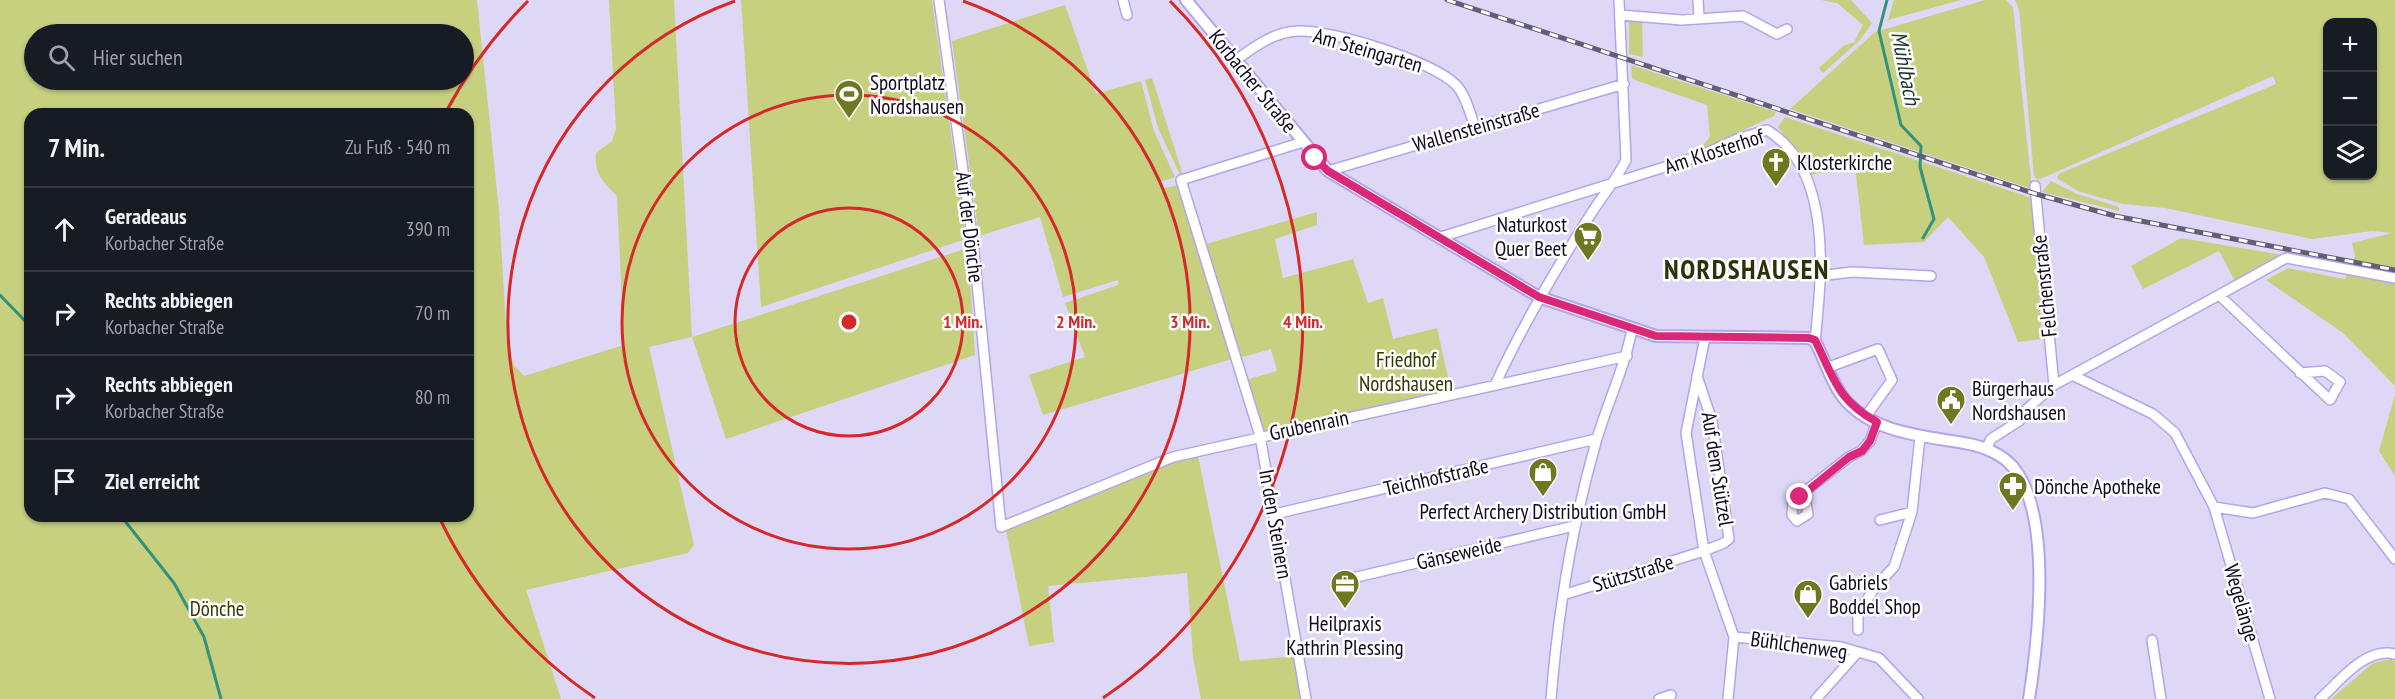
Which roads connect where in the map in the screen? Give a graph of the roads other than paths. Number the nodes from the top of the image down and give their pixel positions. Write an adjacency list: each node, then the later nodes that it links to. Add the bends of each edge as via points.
1 (939, 0): 45 (street, Auf der Dönche, via 973,242)
2 (1123, 0): 6 (street)
3 (1186, 0): 10 (street, Korbacher Straße)
4 (1619, 0): 7 (street)
5 (1698, 0): 8 (street)
6 (1127, 15)
7 (1620, 15): 8 (street); 11 (street)
8 (1699, 18): 9 (street, via 1743,16 1777,34)
9 (1787, 29)
10 (1236, 60): 12 (street, Am Steingarten, via 1277,35 1298,31 1338,37 1434,69 1457,86); 13 (street, Korbacher Straße)
11 (1624, 84): 12 (street, Wallensteinstraße); 15 (street, via 1626,160)
12 (1475, 127): 14 (street, Wallensteinstraße)
13 (1302, 142): 14 (street, Korbacher Straße); 35 (street, In den Steinern, via 1180,180)
14 (1328, 171): 17 (street, Korbacher Straße)
15 (1614, 183): 17 (street, Am Klosterhof); 18 (street, Am Klosterhof, via 1767,130 1792,152 1809,181 1821,236); 22 (street, via 1599,200)
16 (2035, 186): 32 (street, Felchenstraße)
17 (1441, 237): 22 (street, Korbacher Straße)
18 (1819, 276): 19 (street, via 1852,272); 25 (street, Am Klosterhof)
19 (1931, 276)
20 (2395, 278): 21 (street, via 2286,258)
21 (2219, 295): 28 (street); 30 (street)
22 (1539, 297): 23 (street, Korbacher Straße); 31 (street)
23 (1632, 328): 24 (street, Korbacher Straße, via 1656,336); 26 (street)
24 (1705, 337): 25 (street, Korbacher Straße); 29 (street)
25 (1815, 340): 27 (street)
26 (1627, 356): 31 (street, Grubenrain); 37 (street)
27 (1828, 367): 33 (street, via 1847,402); 33 (street, via 1878,349 1892,380)
28 (2300, 373)
29 (1696, 374): 46 (street, via 1686,433); 46 (street, Auf dem Stützel, via 1708,404 1729,532 1724,543)
30 (2074, 376): 32 (street); 40 (street, Wegelänge, via 2153,414 2175,433)
31 (1495, 386): 35 (street, Grubenrain)
32 (2054, 386): 38 (street, via 2019,421 1991,439)
33 (1866, 416): 34 (street)
34 (1877, 422): 36 (street); 39 (street, via 1862,451)
35 (1260, 436): 42 (street, In den Steinern); 45 (street, Grubenrain, via 1173,457)
36 (1920, 437): 38 (street); 41 (street)
37 (1596, 439): 42 (street, Teichhofstraße); 44 (street)
38 (1986, 449): 62 (street, via 2012,465 2021,478 2034,524 2040,582)
39 (1800, 497)
40 (2214, 507): 47 (street, via 2253,513 2325,493 2349,499); 64 (street, Wegelänge)
41 (1912, 512): 43 (street); 50 (street, via 1894,567 1858,614)
42 (1275, 514): 56 (street, In den Steinern)
43 (1880, 520)
44 (1574, 526): 48 (street, Gänseweide); 49 (street)
45 (1001, 527)
46 (1704, 551): 49 (street, Stützstraße); 51 (street)
47 (2395, 559)
48 (1344, 580)
49 (1563, 595): 57 (street)
50 (1858, 630)
51 (1734, 637): 53 (street, Bühlchenweg, via 1841,647); 59 (street)
52 (2152, 640): 63 (street)
53 (1857, 653): 60 (street); 61 (street, Bühlchenweg, via 1879,658)
54 (2395, 654): 65 (street, via 2367,657)
55 (1671, 695): 58 (street)
56 (1306, 699)
57 (1551, 699)
58 (1659, 699)
59 (1728, 699)
60 (1816, 699)
61 (1918, 699)
62 (2029, 699)
63 (2161, 699)
64 (2270, 699)
65 (2320, 699)

